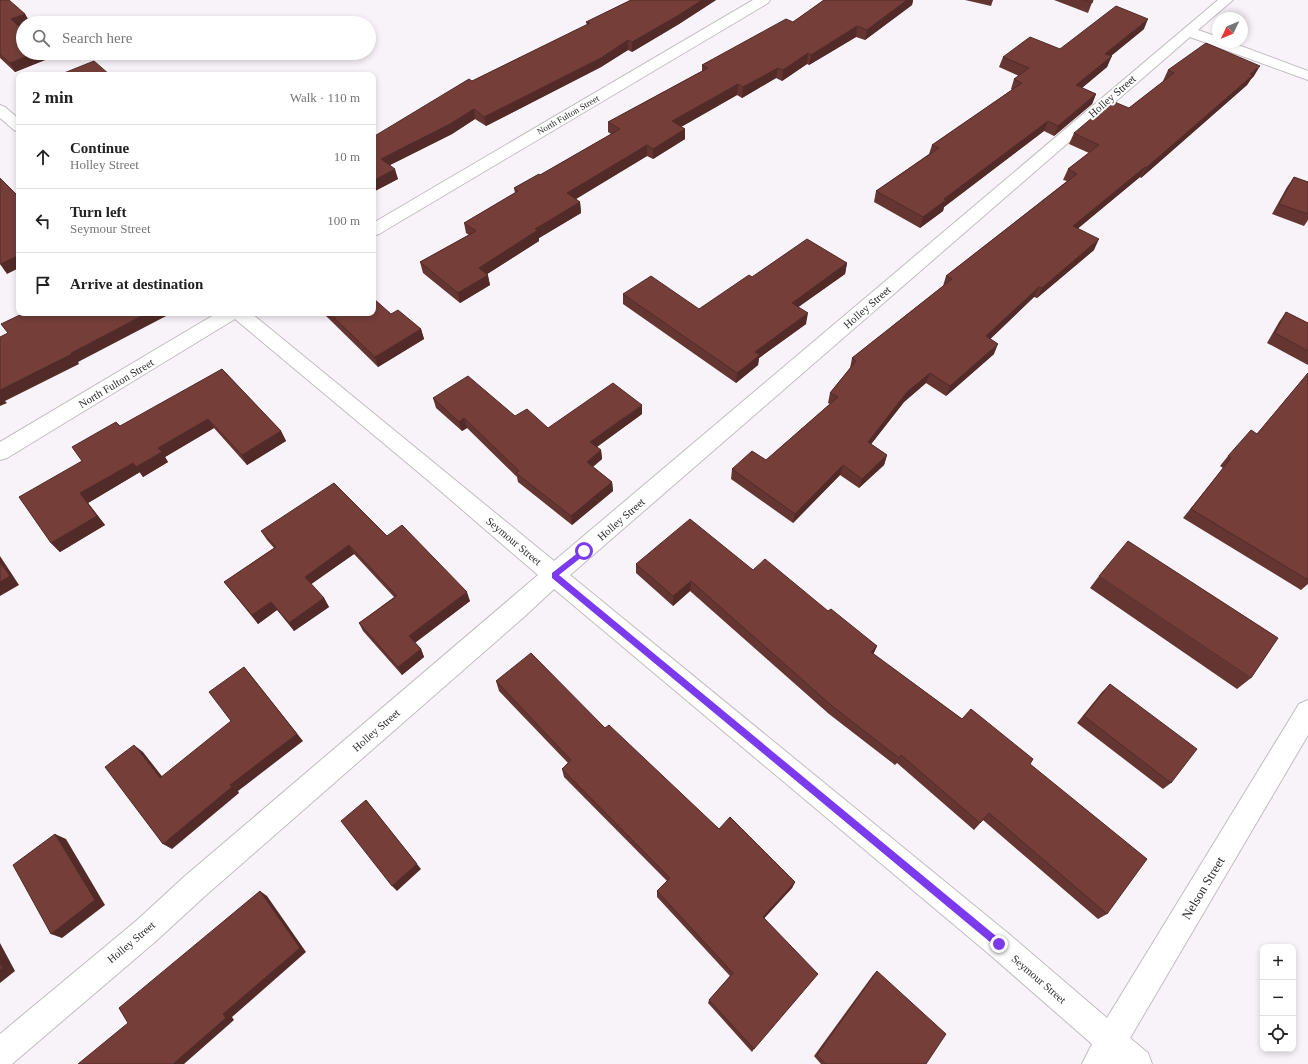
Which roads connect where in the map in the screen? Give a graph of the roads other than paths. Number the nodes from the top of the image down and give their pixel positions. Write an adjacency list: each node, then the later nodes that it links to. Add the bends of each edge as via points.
1 (763, 0): 9 (street, North Fulton Street)
2 (1226, 0): 3 (street, Holley Street)
3 (1188, 31): 4 (street); 13 (street, Holley Street)
4 (1308, 76)
5 (0, 110): 6 (street)
6 (16, 124)
7 (16, 125): 8 (street)
8 (0, 130)
9 (376, 228)
10 (226, 316): 12 (street, North Fulton Street)
11 (243, 316): 13 (street, Seymour Street)
12 (0, 452)
13 (554, 576): 15 (street, Seymour Street, via 999,944); 16 (street, Holley Street)
14 (1308, 712): 15 (street, Nelson Street)
15 (1104, 1053): 17 (street, Seymour Street)
16 (0, 1054)
17 (1137, 1064)

